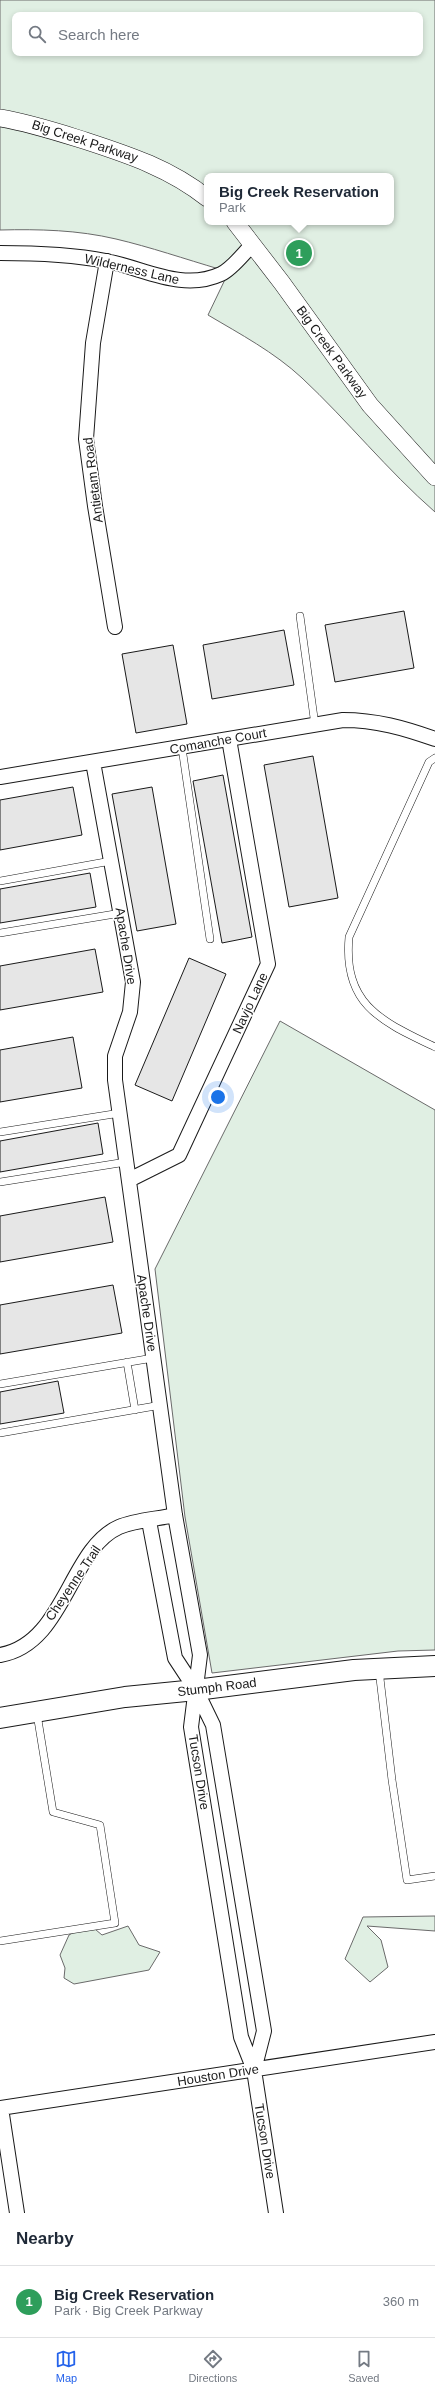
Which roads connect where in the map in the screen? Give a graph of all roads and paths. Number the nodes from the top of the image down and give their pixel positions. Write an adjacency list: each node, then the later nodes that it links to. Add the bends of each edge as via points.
1 (0, 118): 2 (street, Big Creek Parkway, via 27,122 146,161 193,186)
2 (204, 195)
3 (237, 225): 4 (street, Big Creek Parkway)
4 (252, 245): 6 (street, Wilderness Lane, via 222,274 192,281 166,278); 7 (street, Big Creek Parkway, via 370,405)
5 (0, 252): 6 (street, Wilderness Lane, via 53,253)
6 (107, 261): 9 (street, Antietam Road, via 93,343 86,439)
7 (435, 477)
8 (300, 616): 10 (lane)
9 (116, 627)
10 (316, 725): 11 (street, Comanche Court); 12 (street, Comanche Court, via 343,720 369,720 400,726)
11 (229, 739): 13 (street, Comanche Court); 26 (street, Navjo Lane, via 268,964 179,1155)
12 (435, 739)
13 (182, 748): 15 (street, Comanche Court); 21 (lane)
14 (435, 758): 22 (lane, via 429,762 349,937 347,958 351,981 363,1003 398,1029)
15 (93, 762): 16 (street, Comanche Court); 17 (street, Apache Drive)
16 (0, 777)
17 (111, 861): 18 (lane); 19 (street, Apache Drive)
18 (0, 881)
19 (121, 913): 20 (lane); 23 (street, Apache Drive, via 133,982 130,1012 115,1056)
20 (0, 933)
21 (210, 939)
22 (435, 1047)
23 (120, 1113): 24 (lane); 25 (street, Apache Drive)
24 (0, 1132)
25 (126, 1162): 26 (street, Apache Drive); 27 (lane)
26 (129, 1180): 28 (street, Apache Drive)
27 (0, 1182)
28 (154, 1358): 29 (lane); 31 (street, Apache Drive)
29 (128, 1362): 30 (lane); 32 (lane)
30 (0, 1384)
31 (160, 1405): 32 (lane); 34 (street, Apache Drive)
32 (135, 1410): 33 (lane)
33 (0, 1433)
34 (175, 1516): 35 (street, Cheyenne Trail); 39 (street, Apache Drive, via 200,1655)
35 (149, 1521): 36 (street, Cheyenne Trail, via 118,1528 98,1544 83,1563 54,1616 14,1653); 39 (street, via 175,1658)
36 (0, 1655)
37 (435, 1666): 38 (main road, Stumph Road)
38 (379, 1668): 39 (main road, Stumph Road); 42 (lane, via 407,1880)
39 (196, 1690): 40 (main road, Stumph Road, via 125,1697); 45 (street, Tucson Drive, via 192,1727 241,2037); 45 (street, Tucson Drive, via 213,1725 264,2031)
40 (37, 1712): 41 (main road, Stumph Road); 43 (lane, via 53,1812 100,1825 114,1923)
41 (0, 1718)
42 (435, 1876)
43 (0, 1941)
44 (435, 2042): 45 (street, Houston Drive)
45 (254, 2070): 46 (street, Houston Drive); 48 (street, Tucson Drive)
46 (1, 2108): 47 (street)
47 (17, 2213)
48 (276, 2213)

